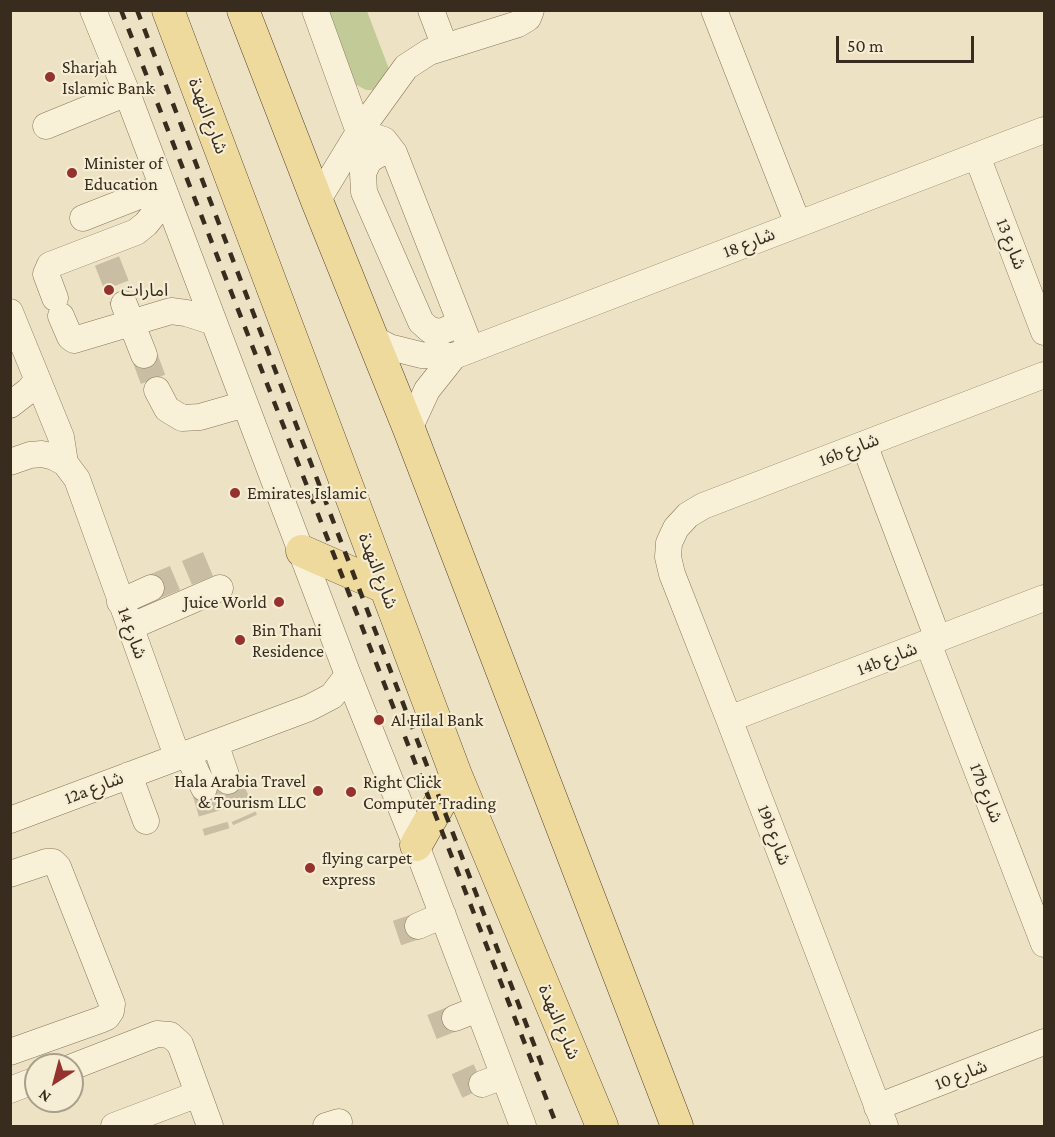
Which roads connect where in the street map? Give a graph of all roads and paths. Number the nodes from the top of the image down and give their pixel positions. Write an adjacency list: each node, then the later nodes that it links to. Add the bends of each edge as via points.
1 (93, 10): 10 (street)
2 (168, 10): 43 (main road, شارع النهدة)
3 (236, 10): 11 (main road)
4 (243, 10): 11 (main road)
5 (315, 10): 14 (street)
6 (431, 10): 9 (street)
7 (714, 10): 20 (street)
8 (521, 15): 9 (street)
9 (445, 47): 14 (street, via 406,66)
10 (127, 93): 12 (street); 17 (street)
11 (275, 94): 18 (main road)
12 (46, 126)
13 (1044, 130): 16 (street, شارع 18)
14 (359, 132): 15 (street, via 384,140); 18 (street)
15 (394, 153): 23 (street); 23 (street, via 381,153 369,160 363,173 364,192 421,322 430,330 441,332)
16 (977, 156): 20 (street, شارع 18); 25 (street, شارع 13)
17 (164, 193): 19 (street); 22 (street, via 141,228 104,253 50,265 46,274 74,340); 24 (street)
18 (317, 201): 26 (main road)
19 (83, 218)
20 (798, 224): 27 (street, شارع 18)
21 (10, 312): 30 (street)
22 (128, 313): 24 (street, via 171,311); 28 (street)
23 (459, 320): 27 (street)
24 (214, 322): 32 (street)
25 (1044, 332)
26 (374, 339): 27 (street, شارع 18, via 405,352 438,356); 34 (main road)
27 (463, 352): 34 (street, via 428,390)
28 (144, 355)
29 (1044, 375): 35 (street, 16b شارع)
30 (37, 381): 33 (street); 37 (street, via 61,437)
31 (157, 390): 32 (street, via 167,409 182,417 200,417)
32 (245, 404): 41 (street)
33 (10, 405)
34 (409, 429): 72 (main road)
35 (864, 444): 40 (street, 16b شارع, via 704,506 688,515); 47 (street, 17b شارع)
36 (10, 462): 37 (street, via 42,454)
37 (65, 463): 39 (street, شارع 14, via 77,478)
38 (10, 468): 39 (street, شارع 14, via 51,471 69,485)
39 (88, 510): 46 (street, شارع 14)
40 (669, 543): 49 (street, 19b شارع, via 672,574)
41 (302, 551): 43 (main road); 48 (street)
42 (217, 584): 46 (street)
43 (384, 587): 53 (main road, شارع النهدة)
44 (152, 588): 46 (street)
45 (1044, 598): 47 (street, 14b شارع)
46 (125, 615): 51 (street, شارع 14)
47 (933, 641): 49 (street, 14b شارع); 62 (street, 17b شارع)
48 (348, 675): 50 (street, 12a شارع, via 332,696 321,703); 58 (street)
49 (729, 719): 67 (street, 19b شارع)
50 (215, 742): 51 (street, 12a شارع); 54 (street)
51 (182, 754): 52 (street, 12a شارع); 55 (street, شارع 14)
52 (129, 775): 56 (street, 12a شارع); 57 (street)
53 (456, 775): 58 (main road); 71 (main road, شارع النهدة)
54 (228, 781)
55 (204, 788)
56 (10, 820)
57 (146, 821)
58 (416, 845): 60 (street)
59 (10, 874): 64 (street, via 46,862 58,867 112,1004 111,1011 100,1020)
60 (443, 915): 61 (street); 70 (street, via 466,1013 491,1076)
61 (418, 926)
62 (1044, 944)
63 (1044, 1042): 67 (street, شارع 10)
64 (10, 1052)
65 (84, 1062): 66 (street, via 157,1034 171,1035 180,1044)
66 (198, 1094): 68 (street); 69 (street)
67 (881, 1117)
68 (114, 1126)
69 (210, 1126)
70 (522, 1126)
71 (602, 1126)
72 (676, 1126)

